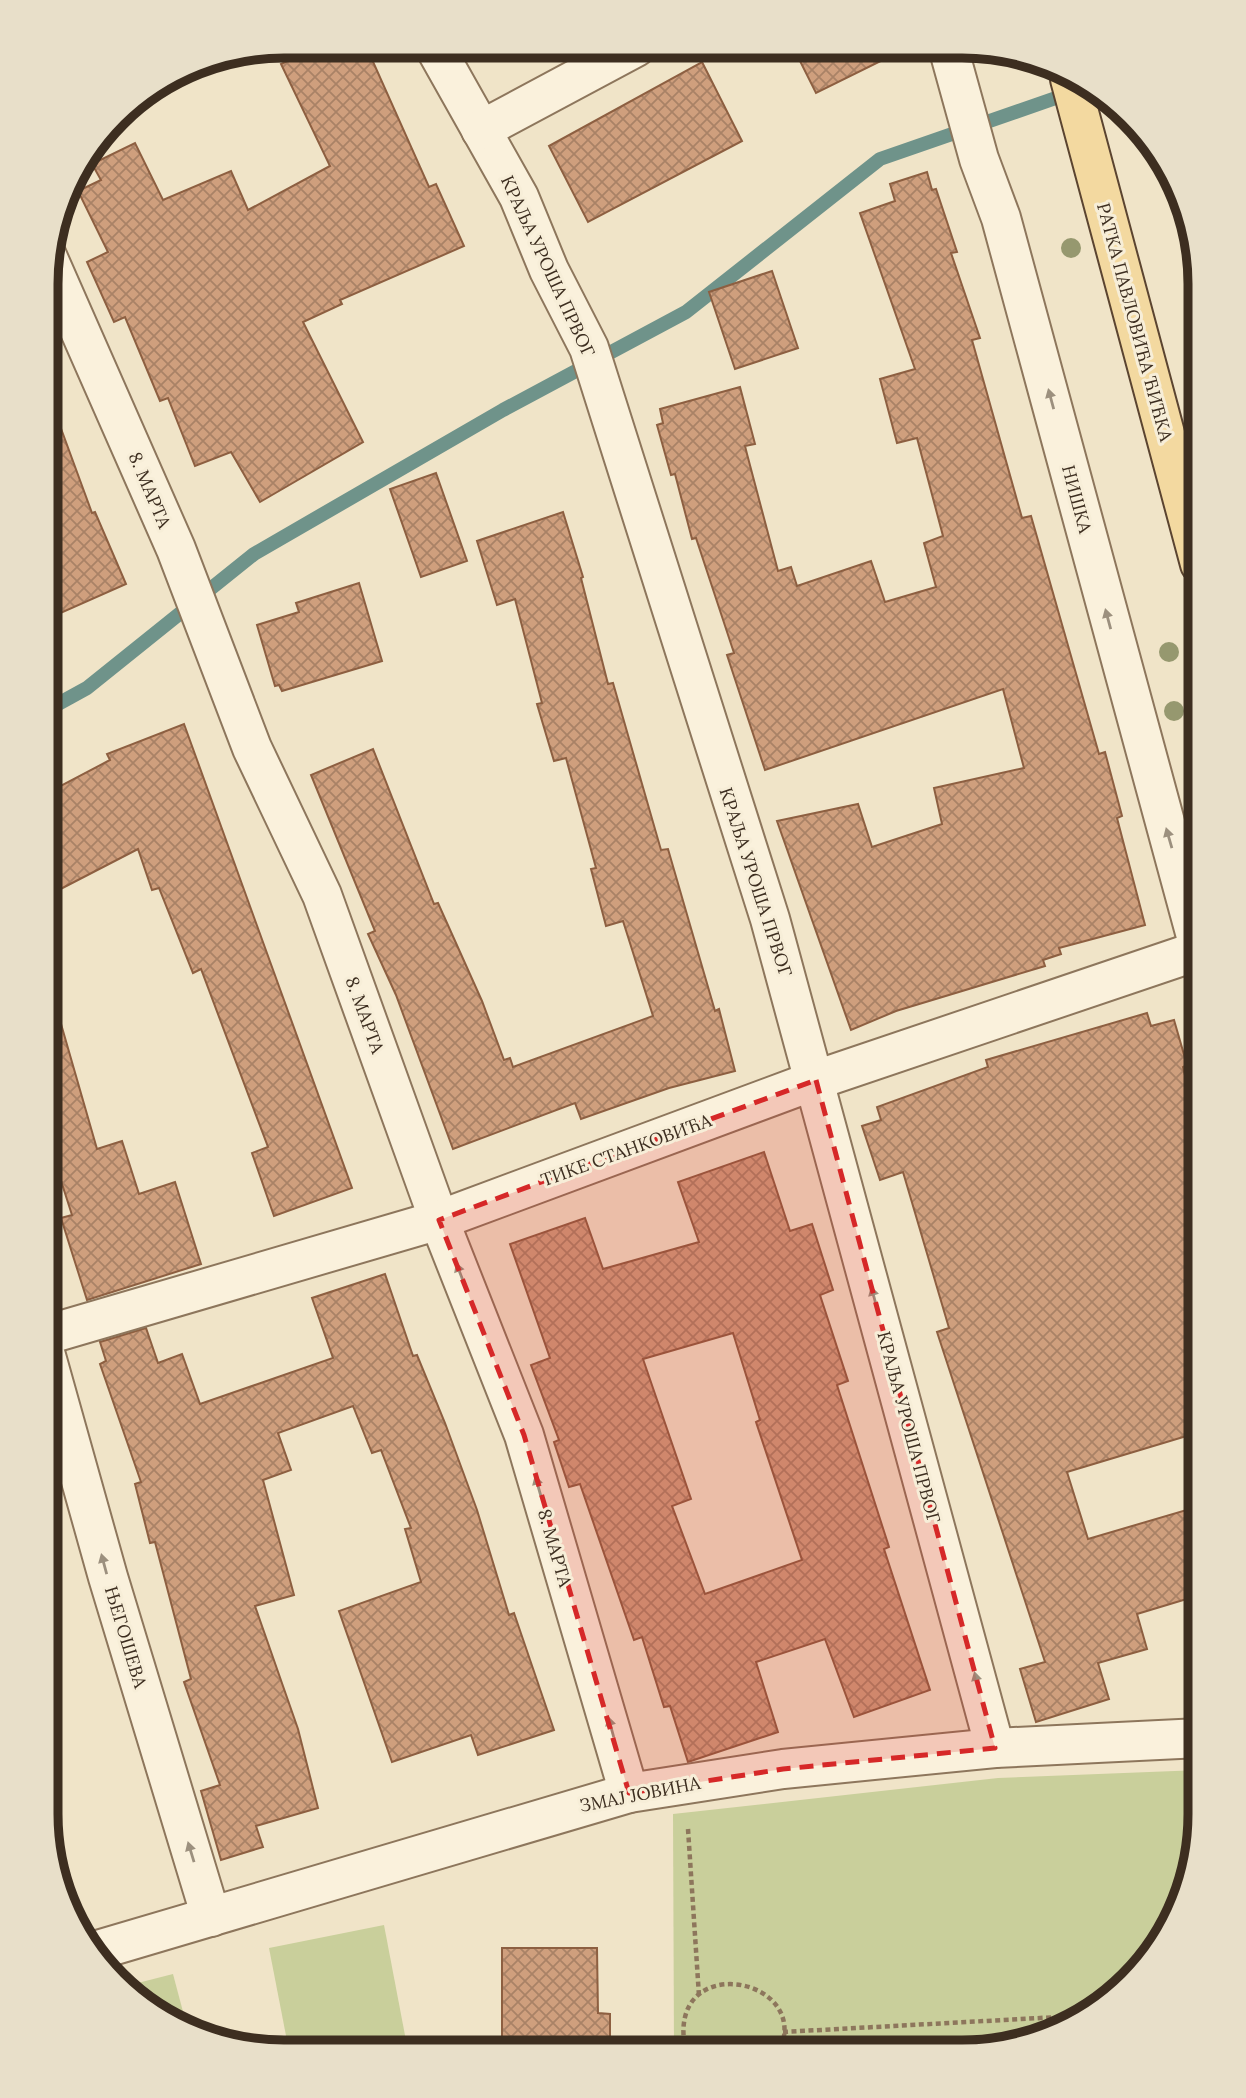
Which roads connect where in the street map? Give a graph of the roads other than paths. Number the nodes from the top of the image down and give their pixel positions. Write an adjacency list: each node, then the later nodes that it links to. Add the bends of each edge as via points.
1 (441, 58): 5 (street, КРАЉА УРОША ПРВОГ)
2 (615, 58): 5 (street)
3 (951, 58): 8 (street, НИШКА, one-way to 3, via 1011,256)
4 (1072, 87): 7 (main road, РАТКА ПАВЛОВИЋА ЋИЋКА)
5 (481, 130): 10 (street, КРАЉА УРОША ПРВОГ, via 519,197 548,270 589,348 770,919)
6 (58, 282): 11 (street, 8. МАРТА, via 184,571 252,748 322,895)
7 (1188, 509)
8 (1188, 907)
9 (1188, 955): 10 (street, ТИКЕ СТАНКОВИЋА)
10 (816, 1080): 11 (street, ТИКЕ СТАНКОВИЋА); 15 (street, КРАЉА УРОША ПРВОГ, one-way to 10)
11 (439, 1220): 12 (street, ТИКЕ СТАНКОВИЋА); 16 (street, 8. МАРТА, one-way to 11, via 524,1435)
12 (58, 1331)
13 (58, 1399): 17 (street, ЊЕГОШЕВА, one-way to 13)
14 (1188, 1739): 15 (street, ЗМАЈ ЈОВИНА)
15 (995, 1748): 16 (street, ЗМАЈ ЈОВИНА, via 783,1769)
16 (629, 1793): 17 (street, ЗМАЈ ЈОВИНА)
17 (211, 1917): 18 (street, ЗМАЈ ЈОВИНА)
18 (102, 1949)

